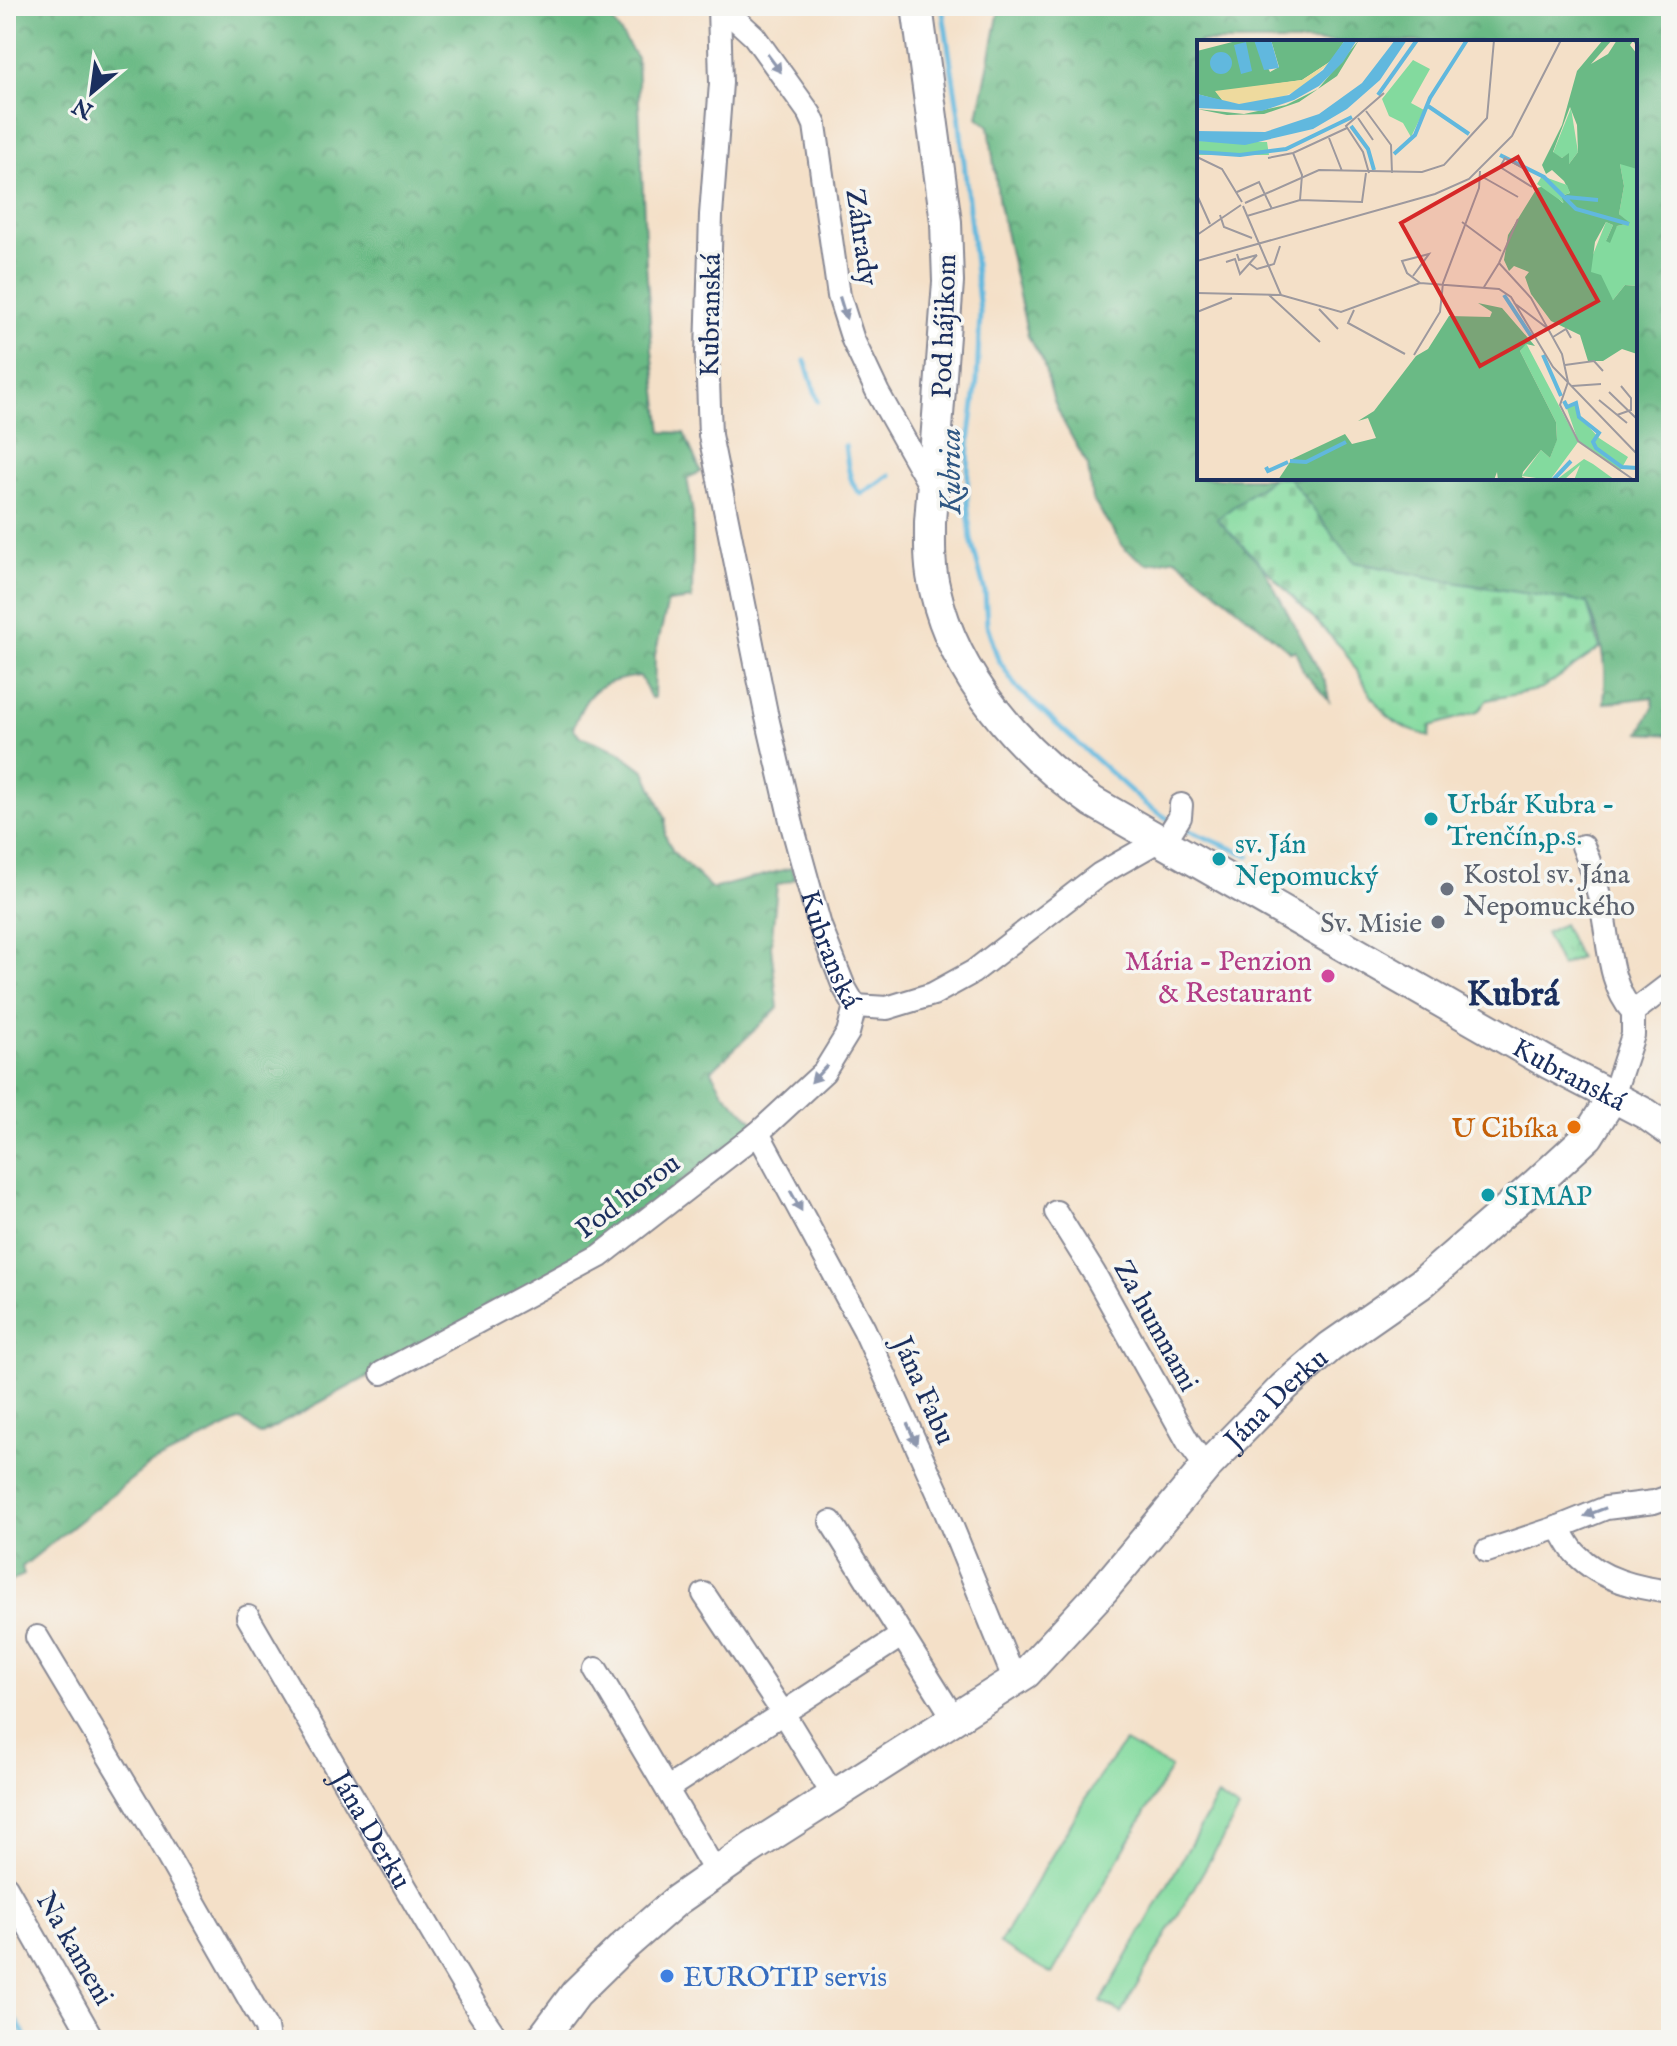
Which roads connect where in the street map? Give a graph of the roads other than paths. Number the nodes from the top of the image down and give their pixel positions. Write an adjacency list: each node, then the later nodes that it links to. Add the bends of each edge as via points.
1 (720, 6): 3 (street, Záhrady, one-way to 3, via 754,36 815,125 839,296 853,340); 7 (street, Kubranská, via 707,353 710,435 792,825 820,926)
2 (917, 6): 3 (street, Pod hájikom, via 943,194 948,282)
3 (932, 489): 4 (street, Pod hájikom, via 930,562 935,591 966,667 986,698 1043,765 1093,802)
4 (1170, 828): 7 (street, Kubranská, via 1100,874 973,972 933,994 887,1008); 9 (street, Kubranská, via 1377,962)
5 (1583, 846): 8 (street, via 1601,902 1609,960 1623,1002)
6 (1671, 983): 8 (street)
7 (855, 1006): 11 (street, Pod horou, one-way to 11, via 848,1033 824,1072)
8 (1633, 1012): 9 (street, via 1633,1035)
9 (1613, 1096): 10 (street, Kubranská); 14 (street, Jána Derku, via 1588,1136 1547,1174 1422,1283 1330,1347)
10 (1671, 1132)
11 (758, 1133): 13 (street, Pod horou, via 600,1256); 25 (street, Jána Fabu, one-way to 25, via 864,1329)
12 (1056, 1212): 14 (street, Za humnami)
13 (382, 1373)
14 (1206, 1467): 25 (street, Jána Derku, via 1063,1636)
15 (1671, 1496): 17 (street, one-way to 17, via 1606,1508)
16 (831, 1522): 22 (street)
17 (1559, 1527): 18 (street); 19 (street, via 1575,1553 1602,1572 1630,1586)
18 (1487, 1551)
19 (1671, 1592)
20 (704, 1594): 26 (street)
21 (248, 1617): 34 (street, Jána Derku)
22 (901, 1636): 26 (street); 27 (street)
23 (37, 1637): 33 (street, via 139,1824 266,2028)
24 (596, 1669): 28 (street)
25 (1015, 1681): 27 (street, Jána Derku)
26 (783, 1713): 28 (street); 29 (street)
27 (955, 1720): 29 (street, Jána Derku)
28 (668, 1788): 30 (street)
29 (833, 1795): 30 (street, Jána Derku)
30 (715, 1871): 35 (street, Jána Derku, via 621,1949 576,1993)
31 (6, 1887): 32 (street, Na kameni)
32 (93, 2040)
33 (268, 2040)
34 (498, 2040)
35 (541, 2040)

